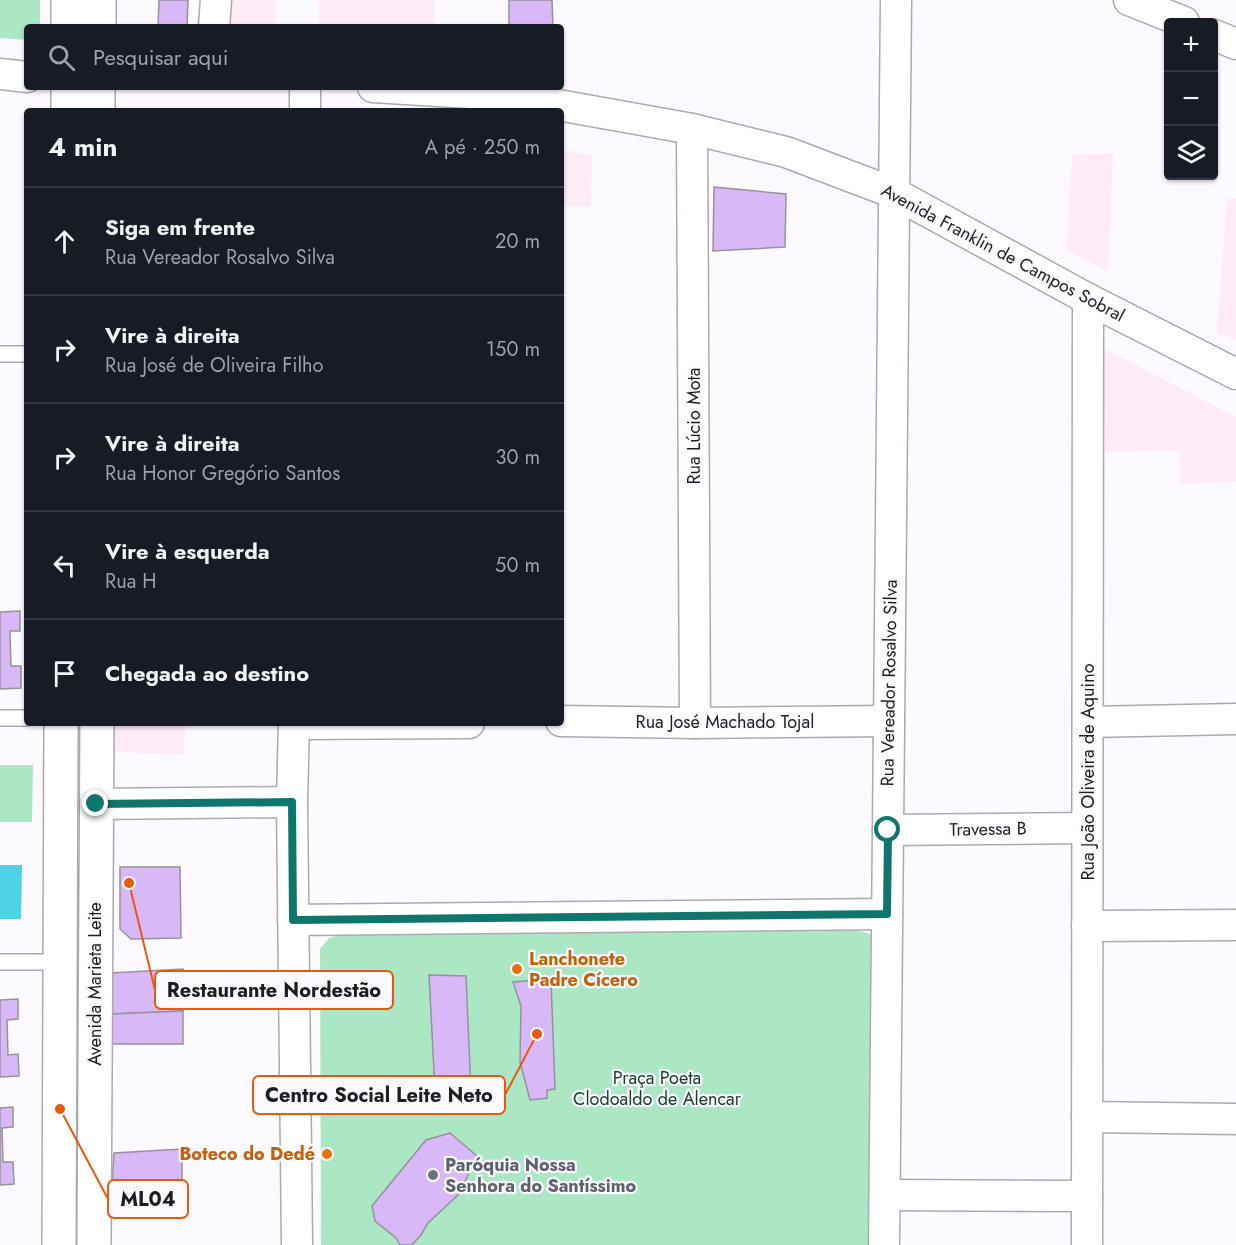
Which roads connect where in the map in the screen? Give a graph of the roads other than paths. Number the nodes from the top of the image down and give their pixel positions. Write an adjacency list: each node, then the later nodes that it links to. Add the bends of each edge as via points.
1 (68, 0): 7 (street)
2 (99, 0): 8 (street)
3 (216, 0): 9 (street)
4 (896, 0): 25 (street, Rua Vereador Rosalvo Silva)
5 (1129, 0): 6 (street)
6 (1174, 18)
7 (68, 24)
8 (99, 24)
9 (214, 24)
10 (1218, 37): 11 (street)
11 (1236, 44)
12 (0, 75): 13 (street)
13 (24, 76)
14 (68, 90): 19 (street)
15 (99, 90): 20 (street)
16 (305, 90): 21 (street)
17 (397, 90): 18 (street, Avenida Franklin de Campos Sobral)
18 (503, 103): 22 (street, Avenida Franklin de Campos Sobral)
19 (68, 108)
20 (98, 108)
21 (304, 108)
22 (539, 108)
23 (564, 111): 24 (street, Avenida Franklin de Campos Sobral)
24 (692, 129): 25 (street, Avenida Franklin de Campos Sobral, via 786,152); 36 (street, Rua Lúcio Mota)
25 (894, 193): 26 (street, Avenida Franklin de Campos Sobral); 34 (street, Rua Vereador Rosalvo Silva)
26 (1088, 299): 29 (street, Avenida Franklin de Campos Sobral); 35 (street, Rua João Oliveira de Aquino)
27 (0, 354): 28 (lane)
28 (24, 354)
29 (1236, 374)
30 (0, 718): 31 (lane)
31 (24, 718)
32 (1236, 719): 35 (street)
33 (564, 721): 36 (street, Rua José Machado Tojal)
34 (889, 721): 36 (street, Rua José Machado Tojal); 43 (street, Rua Vereador Rosalvo Silva)
35 (1088, 722): 42 (street, Rua João Oliveira de Aquino)
36 (695, 723)
37 (61, 726): 49 (street, Avenida Marieta Leite)
38 (97, 726): 41 (street, Avenida Marieta Leite)
39 (294, 726): 40 (street)
40 (292, 802): 41 (street); 45 (street)
41 (96, 804): 54 (street, Avenida Marieta Leite)
42 (1087, 828): 43 (street, Travessa B); 47 (street, Rua João Oliveira de Aquino)
43 (888, 830): 44 (street, Rua Vereador Rosalvo Silva)
44 (887, 914): 45 (street); 52 (street, Rua Vereador Rosalvo Silva)
45 (293, 920): 56 (street)
46 (1236, 925): 47 (street)
47 (1087, 926): 50 (street, Rua João Oliveira de Aquino)
48 (0, 962): 49 (lane)
49 (61, 962): 55 (street, Avenida Marieta Leite)
50 (1087, 1117): 51 (street); 53 (street, Rua João Oliveira de Aquino)
51 (1236, 1119)
52 (885, 1195): 53 (street); 57 (street, Rua Vereador Rosalvo Silva)
53 (1087, 1196): 58 (street, Rua João Oliveira de Aquino)
54 (98, 1240)
55 (59, 1245)
56 (297, 1245)
57 (884, 1245)
58 (1087, 1245)

